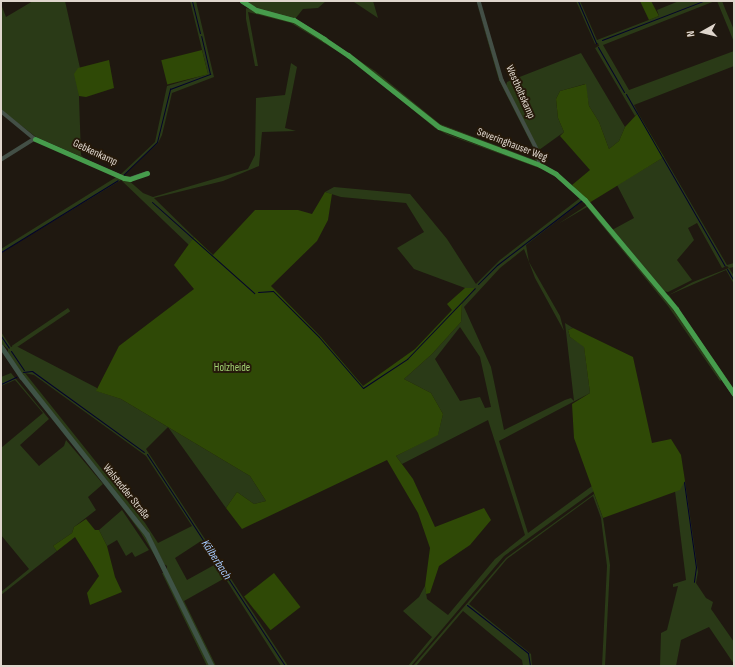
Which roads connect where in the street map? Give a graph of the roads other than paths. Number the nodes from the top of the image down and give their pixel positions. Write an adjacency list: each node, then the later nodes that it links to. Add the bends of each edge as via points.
1 (242, 1): 6 (street, Severinghauser Weg, via 256,10 294,20 324,39 438,127)
2 (479, 1): 6 (street, Westholtskamp, via 502,80 538,151)
3 (1, 111): 4 (street, Gebkenkamp)
4 (35, 139): 5 (street); 7 (street, Gebkenkamp, via 124,178 130,179)
5 (1, 160)
6 (540, 165): 9 (street, Severinghauser Weg, via 571,186 606,225 676,309)
7 (147, 173)
8 (1, 346): 10 (main road, Walstedder Straße, via 22,377 147,534)
9 (734, 394)
10 (212, 666)

